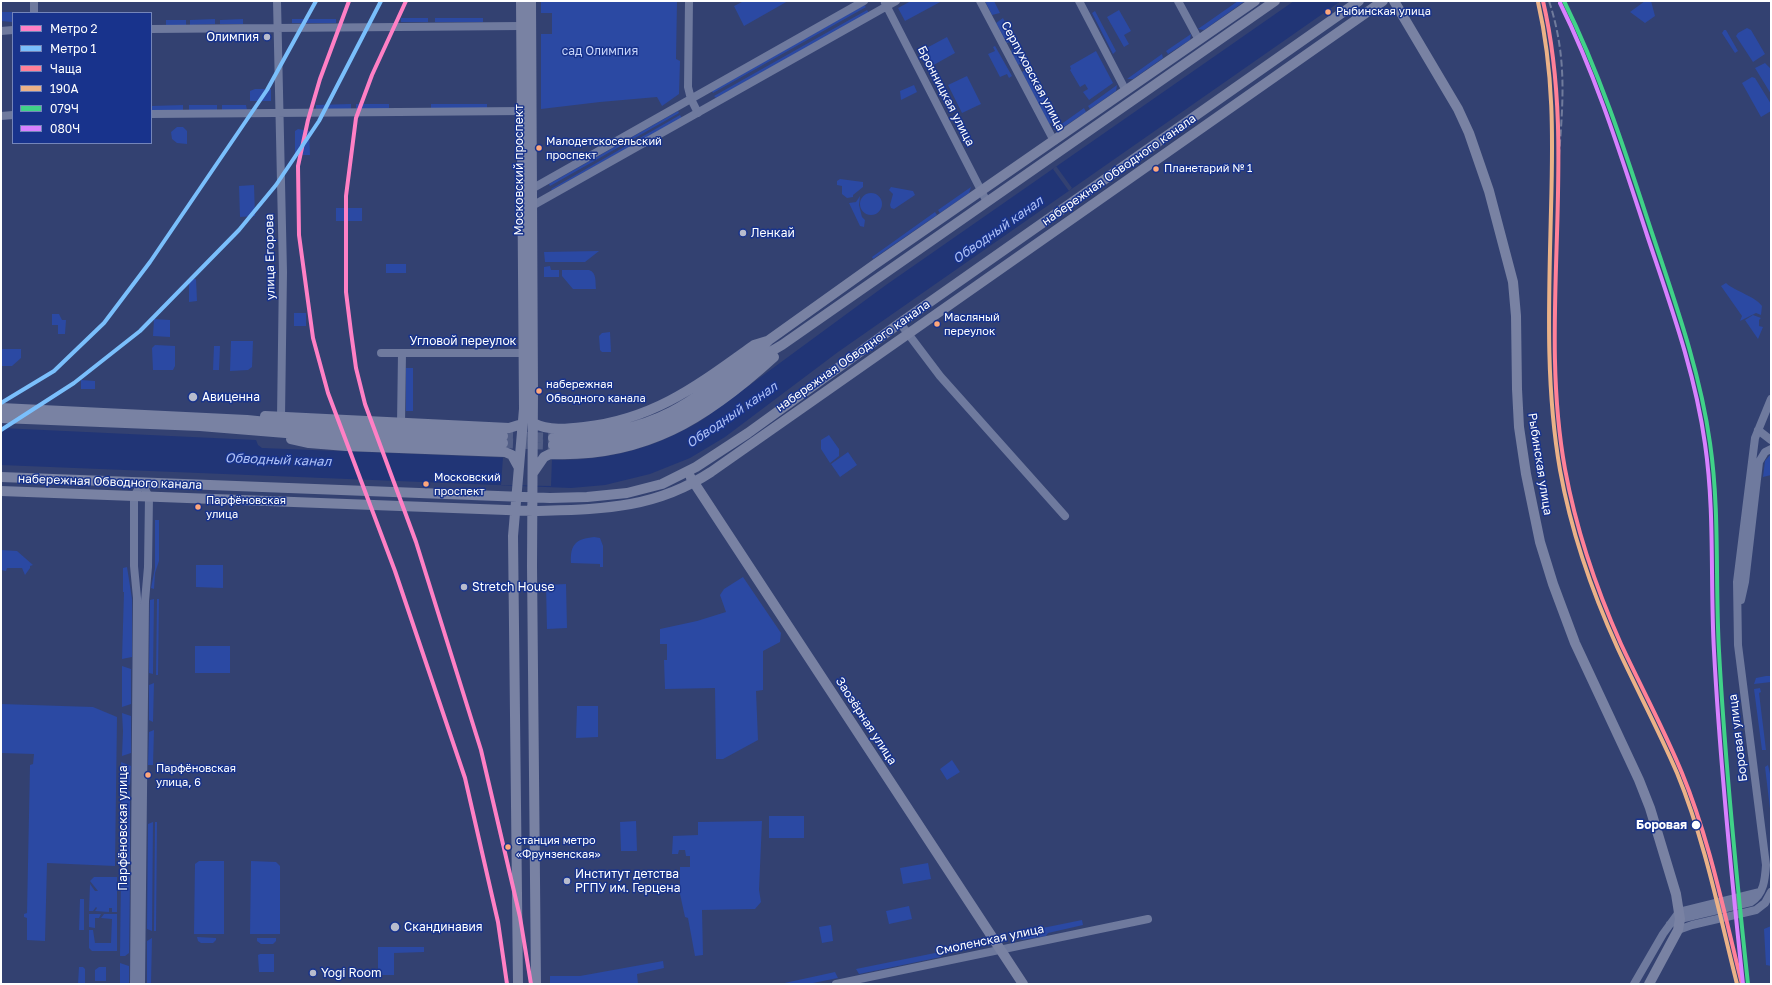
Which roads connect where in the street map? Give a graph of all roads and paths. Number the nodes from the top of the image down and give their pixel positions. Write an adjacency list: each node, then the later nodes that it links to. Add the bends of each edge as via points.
1 (34, 1): 17 (street)
2 (277, 1): 19 (street, улица Егорова)
3 (521, 1): 18 (main road, Московский проспект)
4 (530, 1): 33 (main road, Московский проспект)
5 (689, 1): 25 (street, via 688,87)
6 (864, 1): 25 (street)
7 (896, 1): 16 (street)
8 (980, 1): 32 (street, Серпуховская улица)
9 (1079, 1): 24 (street)
10 (1178, 1): 23 (street)
11 (1255, 1): 23 (main road)
12 (1275, 1): 36 (main road)
13 (1359, 1): 38 (main road, набережная Обводного канала)
14 (1382, 1): 39 (main road, набережная Обводного канала)
15 (1394, 1): 76 (main road, Рыбинская улица, via 1460,112 1489,191 1513,282 1520,427 1526,474 1540,542 1575,643 1650,808 1667,860)
16 (886, 4): 28 (street); 34 (street, Бронницкая улица)
17 (34, 12)
18 (521, 26): 19 (street); 26 (main road, Московский проспект)
19 (278, 27): 20 (street); 27 (street, улица Егорова)
20 (152, 29)
21 (12, 30): 22 (street)
22 (1, 31)
23 (1199, 40): 24 (main road)
24 (1126, 90): 32 (main road)
25 (691, 99): 28 (street); 33 (street)
26 (522, 111): 27 (street); 35 (main road, Московский проспект)
27 (279, 113): 29 (street); 47 (street, улица Егорова, via 283,272)
28 (698, 113): 37 (street)
29 (152, 114)
30 (1, 116): 31 (street)
31 (12, 116)
32 (1054, 141): 34 (main road)
33 (532, 190): 35 (street); 37 (main road, Московский проспект)
34 (981, 191): 36 (street, Бронницкая улица); 40 (main road)
35 (522, 195): 44 (main road, Московский проспект)
36 (987, 202): 41 (main road)
37 (532, 206): 50 (main road, Московский проспект)
38 (900, 323): 39 (street); 59 (main road, набережная Обводного канала, via 748,433)
39 (908, 334): 62 (main road, набережная Обводного канала); 70 (street, via 940,376)
40 (769, 340): 41 (main road, via 758,351 683,406 658,418 617,432 553,441 578,445 604,442 634,436 661,426 698,405); 50 (main road, via 754,346 678,397 643,414 616,422 577,428 547,428)
41 (782, 345): 57 (main road, via 773,358 730,393 702,414 671,432 621,449 592,454 550,454)
42 (381, 353): 43 (street, Угловой переулок)
43 (402, 353): 44 (street, Угловой переулок); 51 (street, Угловой переулок)
44 (523, 353): 52 (main road, Московский проспект)
45 (1771, 399): 53 (street, Боровая улица)
46 (1, 408): 49 (main road)
47 (281, 417): 49 (main road, via 268,416); 51 (main road)
48 (1, 418): 54 (main road)
49 (247, 420): 54 (main road, via 346,430 503,440 315,436)
50 (533, 423): 57 (main road, Московский проспект)
51 (401, 424): 52 (main road, via 509,428)
52 (522, 424): 58 (main road, Московский проспект)
53 (1758, 430): 55 (street); 71 (street, Боровая улица, via 1744,520 1737,582)
54 (267, 431): 58 (main road, via 309,443 506,452)
55 (1771, 440)
56 (1771, 449): 71 (street, Боровая улица, via 1765,452 1759,462 1745,582)
57 (537, 458): 67 (main road, via 533,473)
58 (517, 460): 65 (main road, Московский проспект)
59 (687, 473): 62 (main road, Заозёрная улица); 67 (main road, набережная Обводного канала, via 662,484 627,492 587,497)
60 (1, 477): 61 (main road, набережная Обводного канала)
61 (142, 482): 64 (street, Парфёновская улица); 65 (main road, набережная Обводного канала); 66 (street, Парфёновская улица)
62 (694, 483): 69 (main road, набережная Обводного канала, via 664,496 626,505); 79 (main road, Заозёрная улица)
63 (1, 491): 64 (main road, набережная Обводного канала)
64 (134, 496): 66 (main road, набережная Обводного канала); 80 (street, Парфёновская улица)
65 (515, 496): 67 (main road, набережная Обводного канала); 68 (main road)
66 (149, 497): 68 (main road, набережная Обводного канала); 81 (street, Парфёновская улица, via 145,601)
67 (533, 497): 69 (main road)
68 (514, 511): 69 (main road, набережная Обводного канала); 82 (main road)
69 (533, 511): 83 (main road)
70 (1065, 516)
71 (1738, 607): 72 (street, Боровая улица, via 1738,645)
72 (1766, 865): 73 (street, Боровая улица); 75 (street, Боровая улица, via 1765,882 1751,902)
73 (1771, 874)
74 (1771, 892): 75 (street, via 1760,907 1751,911)
75 (1719, 911): 76 (street); 78 (street)
76 (1680, 915): 78 (main road, Рыбинская улица)
77 (1148, 919): 79 (street, Смоленская улица)
78 (1674, 927): 86 (street, via 1663,934); 87 (main road, Рыбинская улица)
79 (1001, 950): 84 (street, Смоленская улица); 85 (main road, Заозёрная улица)
80 (134, 984)
81 (141, 984)
82 (518, 984)
83 (536, 984)
84 (836, 984)
85 (1024, 984)
86 (1634, 984)
87 (1649, 984)

